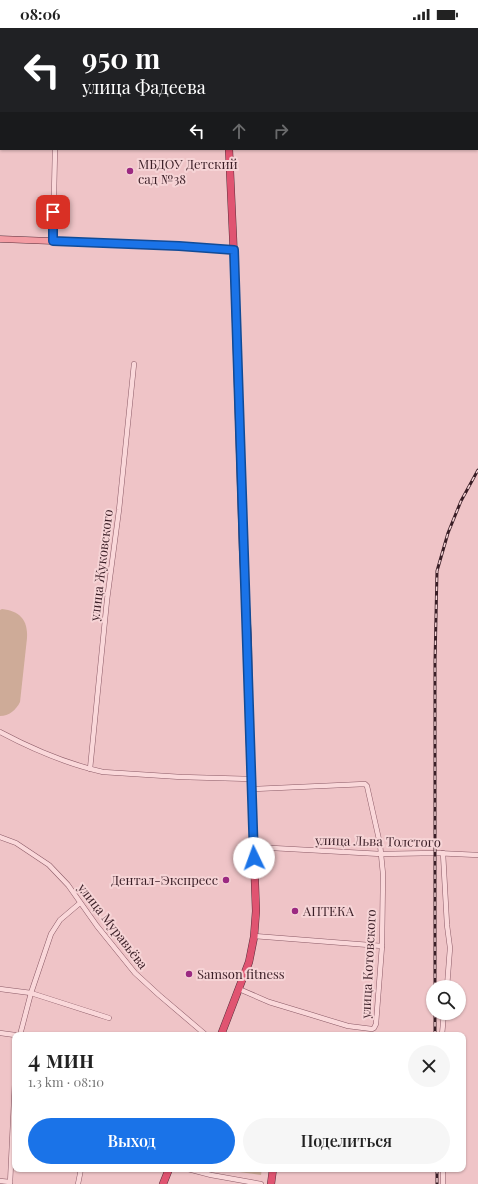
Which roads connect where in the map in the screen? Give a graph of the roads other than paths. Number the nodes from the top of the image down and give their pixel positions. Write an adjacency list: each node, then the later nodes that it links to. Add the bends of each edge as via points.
1 (55, 150): 4 (street)
2 (229, 150): 5 (highway)
3 (0, 239): 4 (main road)
4 (53, 241): 5 (main road)
5 (234, 250): 9 (highway)
6 (134, 364): 8 (street, улица Жуковского)
7 (0, 732): 8 (street)
8 (90, 769): 9 (street, via 181,777)
9 (251, 779): 10 (highway)
10 (252, 789): 12 (highway); 14 (street, улица Котовского, via 366,785)
11 (0, 837): 16 (street, улица Муравьёва, via 16,843 49,865 68,885)
12 (254, 847): 14 (street, улица Льва Толстого); 17 (highway)
13 (443, 853): 14 (street, улица Льва Толстого); 15 (street, улица Льва Толстого); 19 (street, via 450,948)
14 (381, 854): 18 (street, улица Котовского)
15 (478, 855)
16 (80, 903): 22 (street, via 60,920 51,934); 26 (street, улица Муравьёва, via 135,973)
17 (254, 936): 18 (street); 21 (highway, via 249,962)
18 (382, 946): 21 (street, улица Котовского, via 376,1024 372,1029 348,1026 269,1002)
19 (448, 980)
20 (0, 989): 22 (street)
21 (239, 989): 27 (highway)
22 (31, 993): 23 (street); 25 (street)
23 (109, 1018)
24 (443, 1020): 28 (street)
25 (21, 1032)
26 (202, 1032)
27 (222, 1032)
28 (442, 1032)
29 (0, 1033): 30 (street)
30 (12, 1035)
31 (12, 1142): 38 (street)
32 (80, 1172): 39 (street)
33 (168, 1172): 40 (highway)
34 (199, 1172): 41 (street)
35 (273, 1172): 42 (highway)
36 (443, 1172): 43 (street)
37 (0, 1181): 38 (street)
38 (10, 1183)
39 (78, 1184)
40 (163, 1184)
41 (261, 1184)
42 (271, 1184)
43 (443, 1184)

